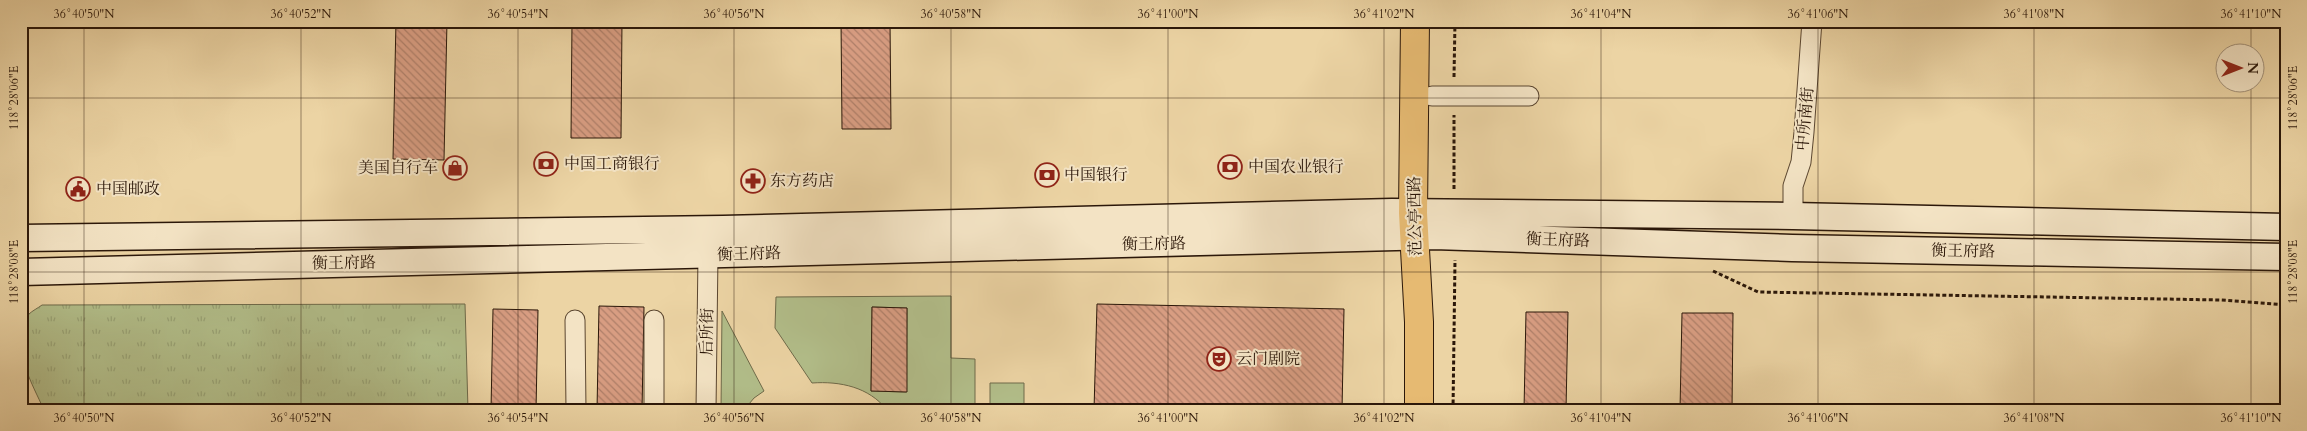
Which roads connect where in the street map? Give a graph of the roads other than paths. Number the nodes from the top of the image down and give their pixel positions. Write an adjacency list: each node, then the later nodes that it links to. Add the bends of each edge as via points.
1 (1415, 21): 7 (main road, 范公亭西路)
2 (1432, 21): 4 (main road, 范公亭西路)
3 (1812, 21): 6 (street, 中所南街, via 1801,162 1793,186)
4 (1432, 96): 5 (street); 7 (main road, 范公亭西路)
5 (1529, 96)
6 (1793, 216): 7 (main road, 衡王府路); 8 (main road, 衡王府路)
7 (1424, 224): 9 (main road, 衡王府路); 10 (main road, 衡王府路); 11 (main road, 衡王府路, via 1802,248); 18 (main road, 范公亭西路); 19 (main road, 范公亭西路, via 1437,314)
8 (2286, 227)
9 (21, 238)
10 (708, 255): 12 (main road, 衡王府路); 17 (street, 后所街)
11 (2286, 257)
12 (21, 272)
13 (575, 320): 15 (street)
14 (654, 320): 16 (street)
15 (576, 410)
16 (654, 410)
17 (706, 410)
18 (1419, 410)
19 (1436, 410)

